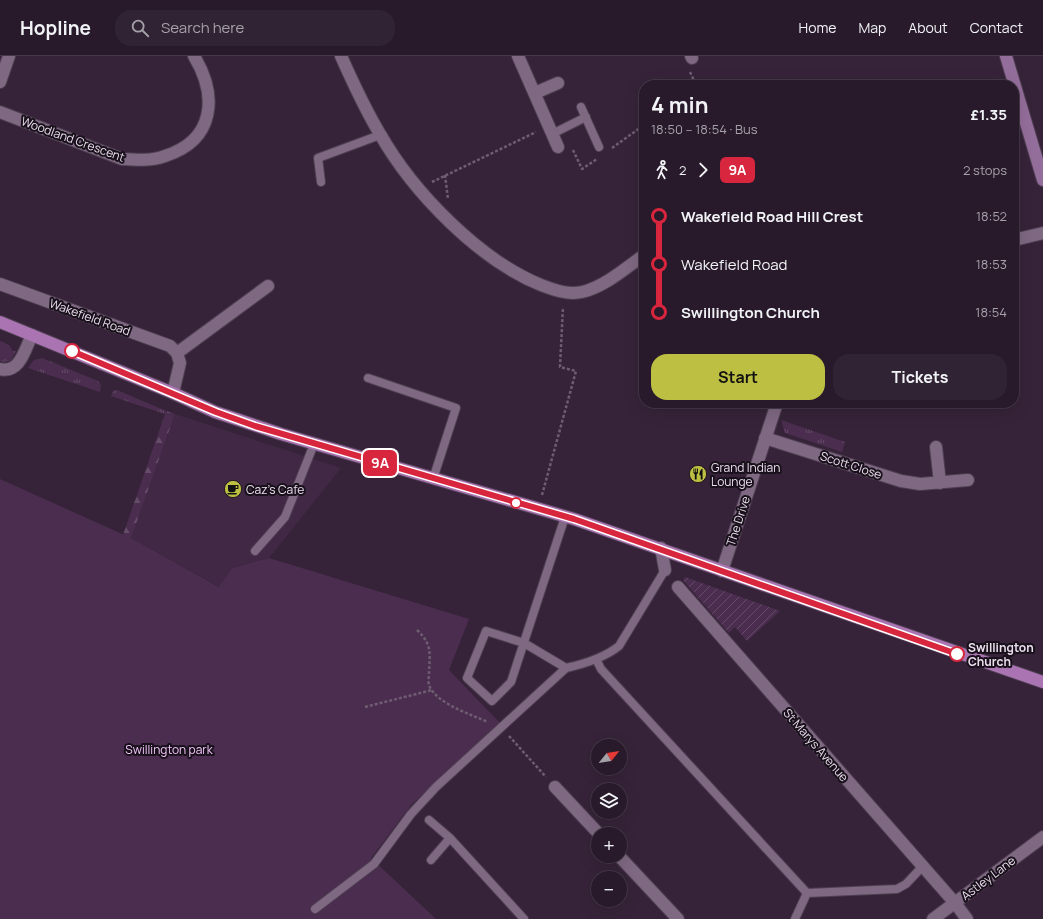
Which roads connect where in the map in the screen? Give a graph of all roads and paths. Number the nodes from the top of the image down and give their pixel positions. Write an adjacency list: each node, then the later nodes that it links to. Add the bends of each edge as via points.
1 (9, 56): 7 (street)
2 (194, 56): 12 (street, Woodland Crescent, via 202,69 209,90 210,113 202,130 186,146 165,156 144,160 122,159)
3 (341, 56): 15 (street)
4 (518, 56): 9 (street)
5 (1009, 58): 6 (street)
6 (1015, 80)
7 (0, 82)
8 (558, 83): 9 (street)
9 (535, 93): 14 (street)
10 (1019, 94): 18 (street)
11 (581, 107): 13 (lane)
12 (0, 112)
13 (586, 117): 14 (lane); 16 (lane)
14 (551, 130): 17 (street); 20 (path)
15 (380, 135): 19 (lane, via 318,158); 20 (street)
16 (599, 146)
17 (558, 147)
18 (1043, 180)
19 (321, 182)
20 (419, 189): 26 (street, via 452,224 495,259 524,278)
21 (1043, 233): 22 (street)
22 (1019, 239)
23 (639, 258): 26 (street, via 600,284 582,292)
24 (0, 284): 29 (street, Wakefield Road, via 170,346)
25 (268, 286): 29 (street)
26 (564, 293): 40 (path, via 560,367 576,371)
27 (0, 322): 28 (main road)
28 (32, 335): 30 (street, via 17,364 11,369); 32 (main road)
29 (178, 353): 32 (street, via 180,363)
30 (0, 369)
31 (368, 378): 37 (lane, via 456,408)
32 (173, 392): 35 (main road, via 216,412)
33 (775, 408): 34 (street, The Drive)
34 (765, 438): 39 (street, Scott Close, via 901,481 920,484); 45 (street, The Drive)
35 (314, 444): 37 (main road); 43 (lane, via 285,517)
36 (936, 447): 39 (street)
37 (433, 479): 40 (main road)
38 (968, 480): 39 (street, Scott Close)
39 (940, 483)
40 (539, 510): 41 (main road)
41 (565, 517): 42 (main road); 48 (lane)
42 (661, 548): 44 (street); 45 (main road)
43 (255, 551)
44 (666, 570): 49 (lane, via 619,646)
45 (722, 571): 51 (main road)
46 (678, 588): 62 (street, St Marys Avenue)
47 (417, 630): 52 (path, via 426,638 430,651 428,684)
48 (524, 643): 48 (lane, via 511,682 492,701 467,678 486,631); 50 (lane)
49 (596, 659): 50 (lane); 63 (lane, via 601,669)
50 (566, 668): 54 (lane)
51 (1043, 682)
52 (432, 690): 53 (path); 54 (path, via 447,704)
53 (365, 707)
54 (501, 728): 55 (path); 65 (lane, via 416,808 374,864)
55 (555, 787): 57 (street)
56 (429, 820): 59 (lane)
57 (592, 827)
58 (1043, 837): 64 (street, Astley Lane)
59 (450, 838): 60 (lane); 66 (lane)
60 (431, 860)
61 (626, 863): 67 (street)
62 (922, 866): 63 (lane, via 906,884 897,889); 64 (street, St Marys Avenue)
63 (807, 894): 68 (lane)
64 (955, 903): 69 (street, Astley Lane); 70 (street, St Marys Avenue)
65 (315, 909)
66 (524, 919)
67 (678, 919)
68 (796, 919)
69 (933, 919)
70 (967, 919)

